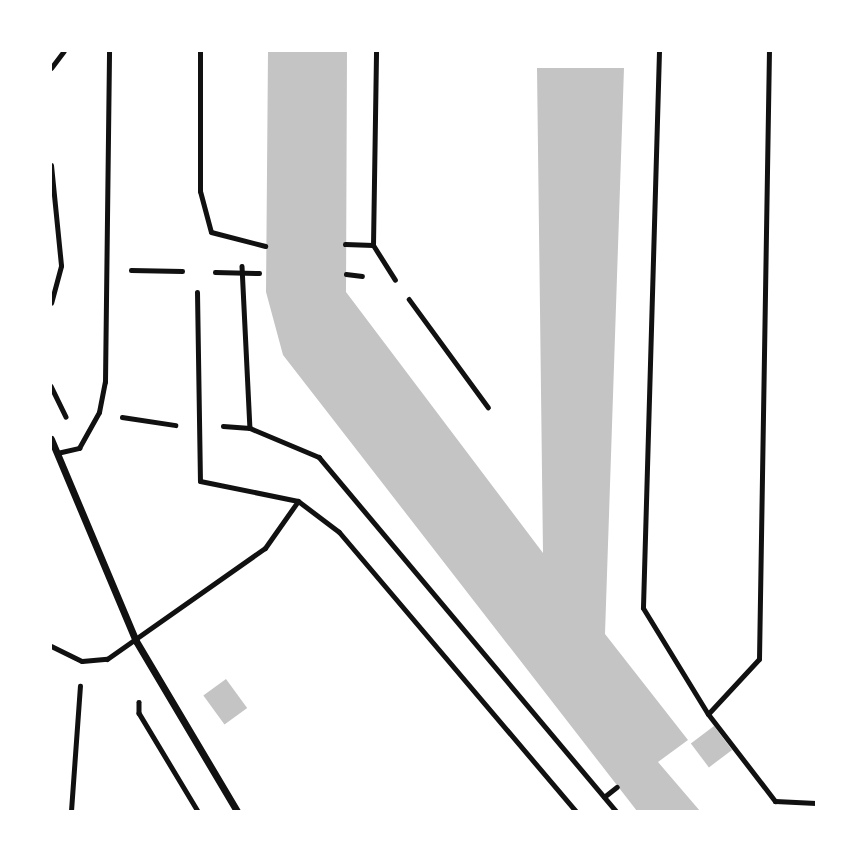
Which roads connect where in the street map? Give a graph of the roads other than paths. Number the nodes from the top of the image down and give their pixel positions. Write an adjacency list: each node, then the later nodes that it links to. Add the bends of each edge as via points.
1 (64, 51): 7 (lane)
2 (109, 51): 16 (lane, via 105,382 99,412 79,448)
3 (200, 51): 11 (lane, via 200,191 211,232)
4 (376, 51): 10 (lane)
5 (659, 51): 20 (lane, via 643,608)
6 (769, 51): 20 (lane, via 759,659)
7 (51, 68)
8 (51, 165): 14 (lane, via 61,266)
9 (345, 244): 10 (lane)
10 (373, 245): 12 (lane)
11 (265, 246)
12 (395, 280)
13 (197, 292): 17 (lane, via 200,481)
14 (51, 303)
15 (51, 439): 16 (street)
16 (57, 453): 18 (street)
17 (299, 501): 18 (lane, via 265,548); 23 (lane, via 339,532)
18 (136, 641): 19 (lane, via 107,659 82,661); 22 (street)
19 (51, 646)
20 (708, 714): 21 (lane, via 775,801)
21 (816, 803)
22 (237, 811)
23 (576, 811)

